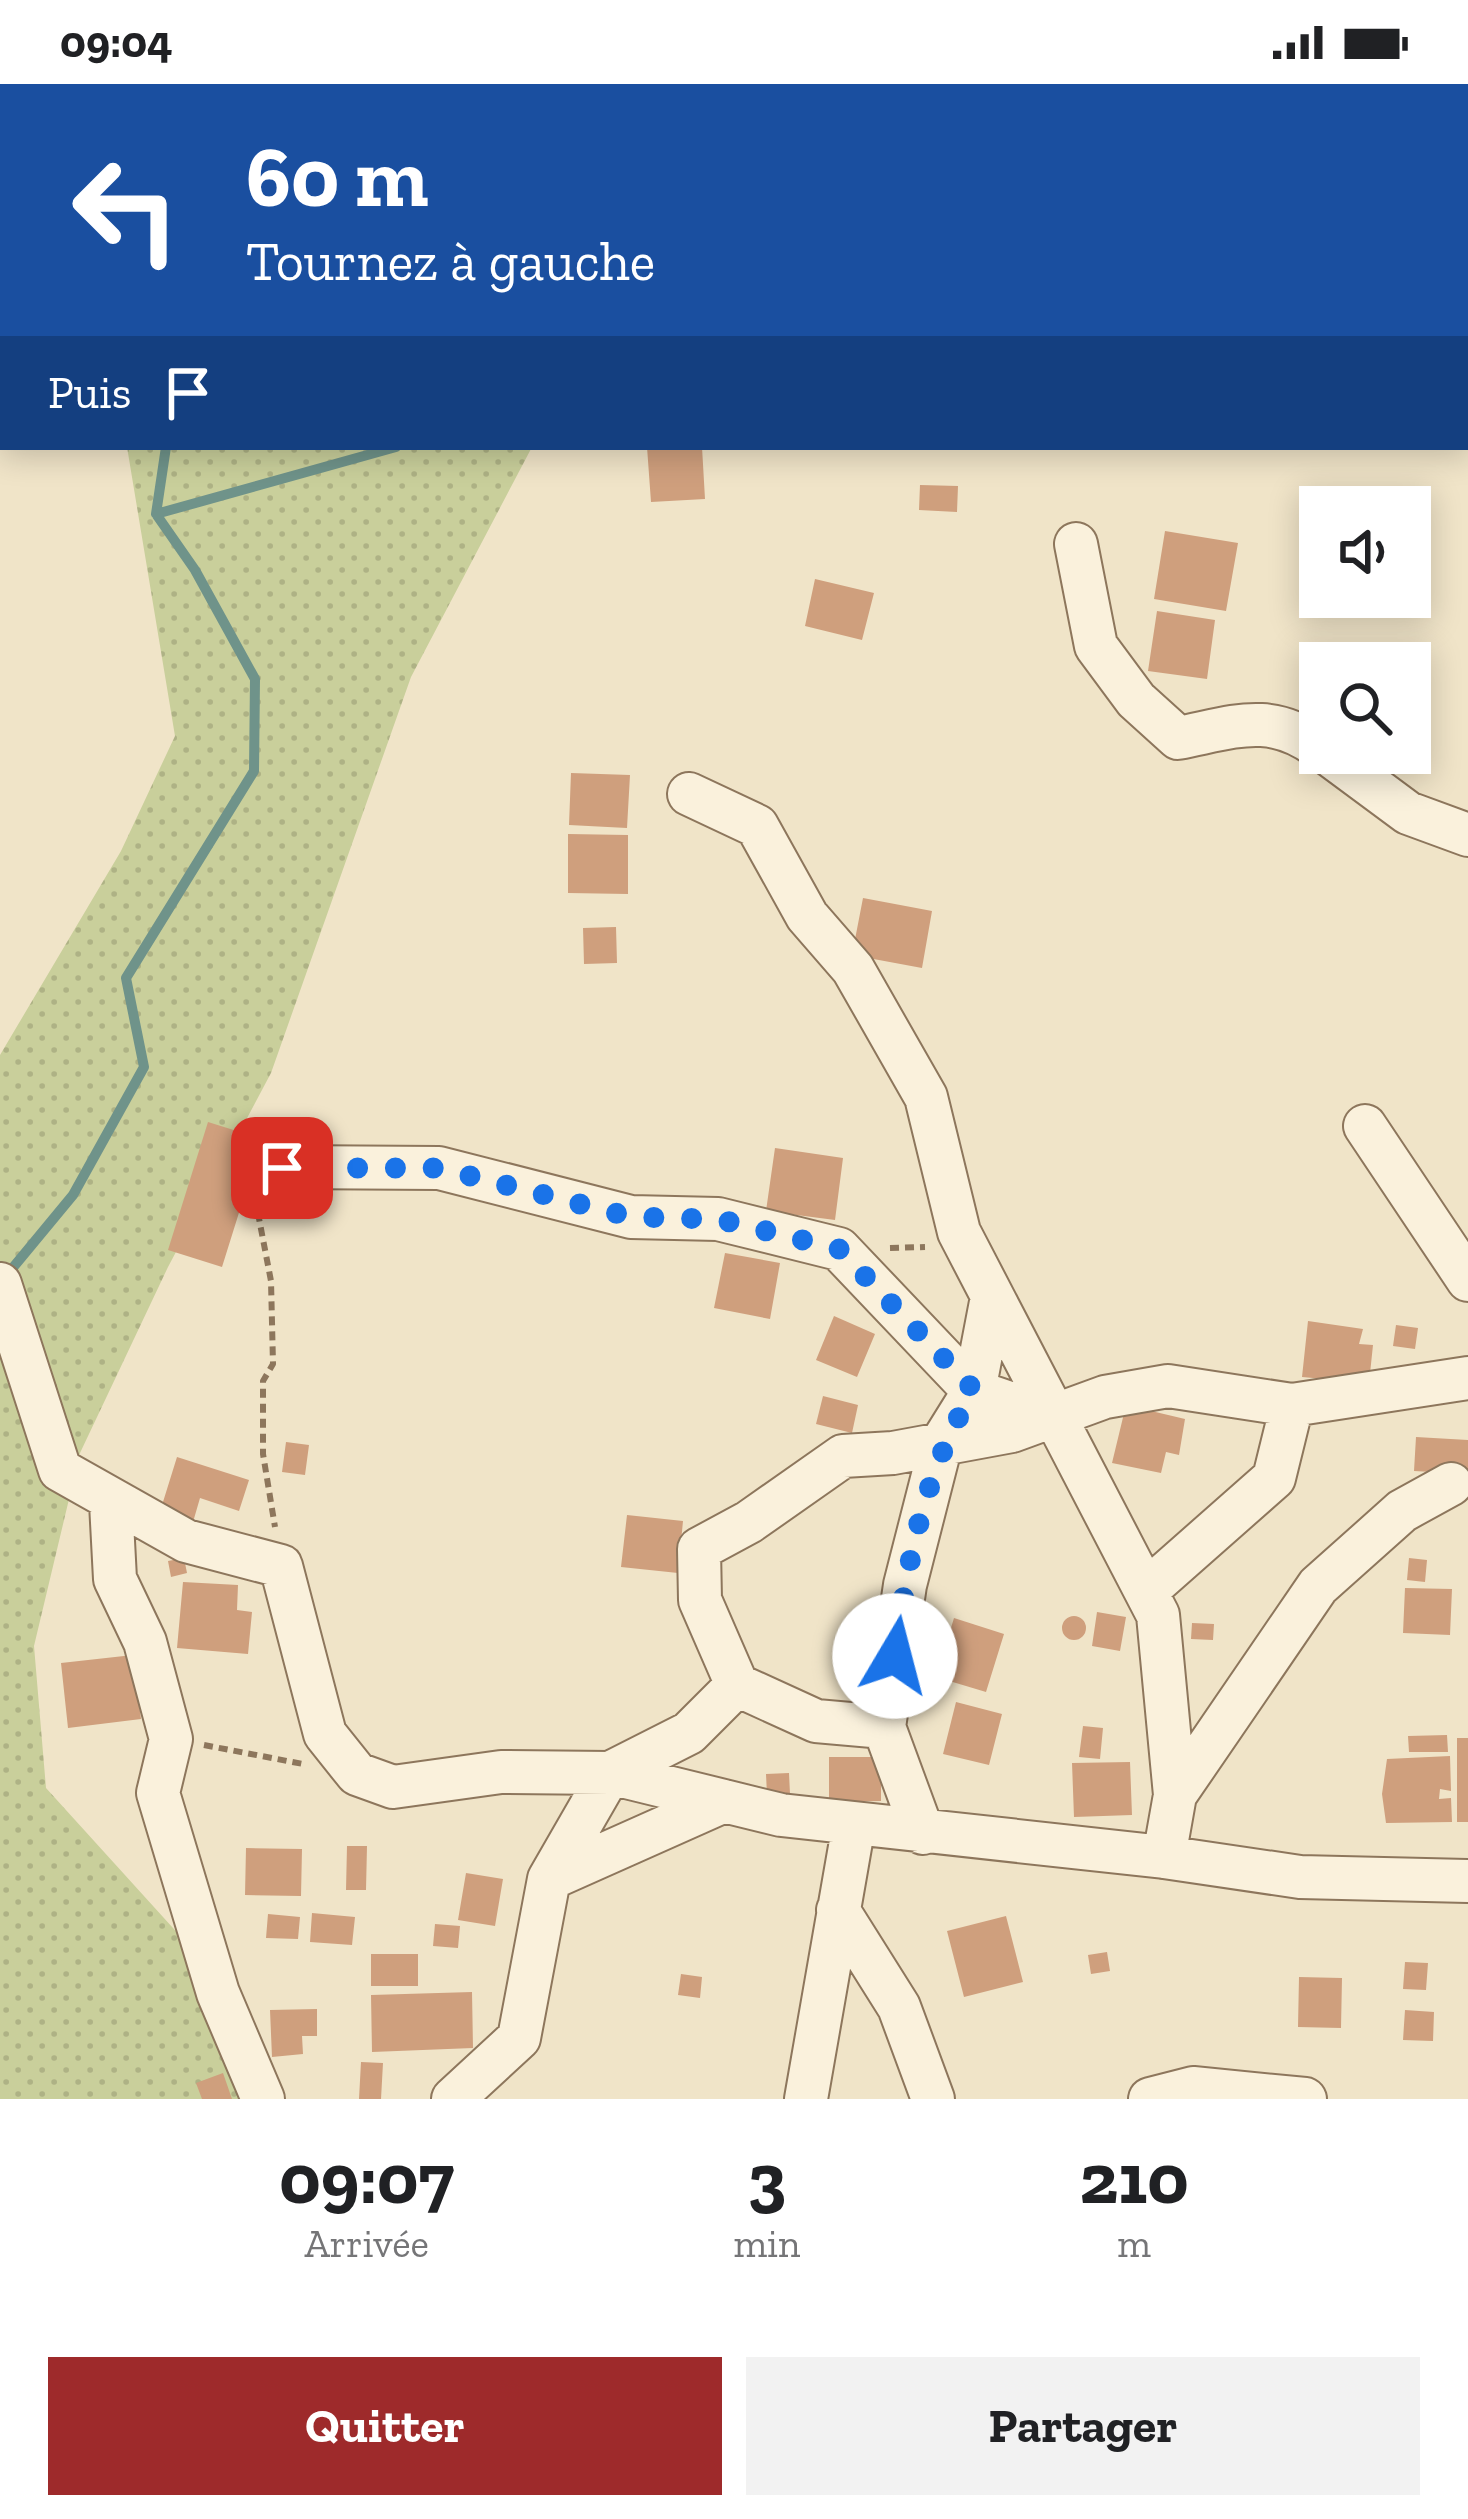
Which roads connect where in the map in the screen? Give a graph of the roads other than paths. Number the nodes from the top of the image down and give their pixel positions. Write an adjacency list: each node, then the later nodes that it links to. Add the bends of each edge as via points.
1 (1076, 544): 2 (street, via 1096,646 1136,700 1178,738 1262,722)
2 (1299, 733)
3 (1355, 774): 5 (street, via 1408,813)
4 (689, 794): 10 (street, via 758,826 807,916 853,970 926,1097 967,1247)
5 (1468, 836)
6 (1365, 1126): 8 (street)
7 (282, 1168): 12 (street, via 439,1168 631,1217 718,1219 839,1249)
8 (1468, 1280)
9 (0, 1284): 17 (street, via 60,1470)
10 (992, 1297): 12 (street); 14 (street)
11 (1468, 1378): 13 (street)
12 (974, 1390): 14 (street); 15 (street)
13 (1292, 1405): 14 (street, via 1168,1386); 18 (street, via 1274,1478)
14 (1051, 1417): 15 (street); 18 (street)
15 (941, 1444): 19 (street, via 843,1456 699,1549 700,1600); 20 (street, via 904,1585)
16 (1451, 1484): 22 (street, via 1402,1511 1318,1586)
17 (111, 1503): 21 (street, via 186,1541 281,1566 325,1734 357,1774 393,1787 501,1772); 30 (street, via 116,1579 145,1642 171,1739 158,1793 218,1993)
18 (1146, 1591): 22 (street, via 1158,1615)
19 (737, 1685): 20 (street, via 816,1720); 21 (street, via 689,1733)
20 (884, 1727): 25 (street)
21 (610, 1773): 23 (street); 27 (street)
22 (1174, 1795): 26 (street)
23 (724, 1801): 24 (street); 27 (street)
24 (854, 1824): 25 (street); 29 (street)
25 (923, 1833): 26 (street)
26 (1164, 1857): 28 (street, via 1300,1877)
27 (548, 1879): 31 (street, via 519,2038)
28 (1468, 1881)
29 (838, 1910): 32 (street); 33 (street, via 898,2007)
30 (263, 2099)
31 (453, 2099)
32 (806, 2099)
33 (933, 2099)
34 (1150, 2099): 35 (street, via 1193,2089)
35 (1305, 2099)

